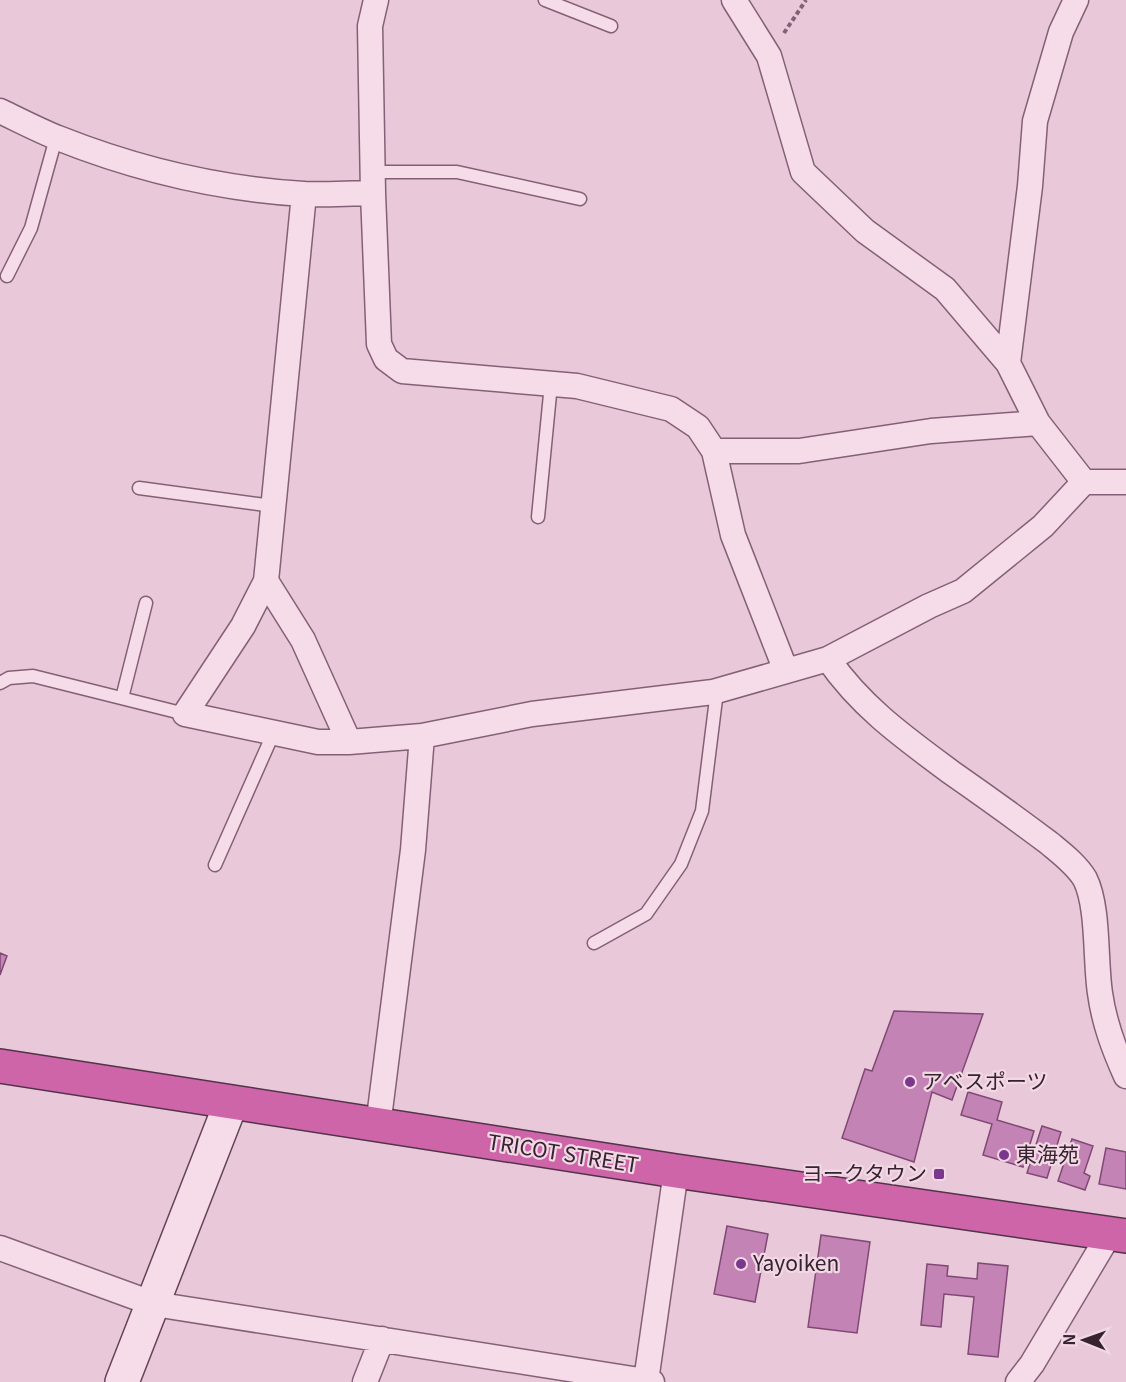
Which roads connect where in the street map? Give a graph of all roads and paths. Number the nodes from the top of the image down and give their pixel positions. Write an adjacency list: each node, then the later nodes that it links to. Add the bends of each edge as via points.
1 (376, 0): 10 (street, via 370,26)
2 (545, 0): 6 (lane)
3 (734, 0): 7 (street)
4 (806, 0): 7 (path)
5 (1076, 0): 14 (street, via 1061,32 1035,121)
6 (612, 26)
7 (769, 56): 14 (street, via 802,172 865,231 945,289)
8 (0, 111): 9 (street)
9 (56, 138): 11 (street, via 168,174); 13 (lane, via 31,228)
10 (373, 183): 11 (street); 12 (lane, via 457,172); 15 (street, via 379,344 386,358 402,371)
11 (304, 194): 21 (street)
12 (580, 199)
13 (7, 276)
14 (1008, 363): 16 (street)
15 (551, 384): 17 (street, via 577,386 671,409 698,427); 22 (lane)
16 (1038, 423): 17 (street, via 931,431 799,451); 18 (street)
17 (714, 451): 26 (street, via 733,535)
18 (1084, 482): 19 (street); 25 (street, via 1043,526 963,591)
19 (1126, 482)
20 (139, 488): 21 (lane)
21 (273, 506): 23 (street)
22 (538, 517)
23 (266, 581): 30 (street, via 243,626); 33 (street, via 303,640)
24 (146, 603): 29 (lane)
25 (828, 659): 26 (street); 37 (street, via 872,712 1049,843 1085,879 1094,911 1102,1003 1110,1041)
26 (786, 671): 28 (street)
27 (0, 683): 29 (lane, via 9,678 33,676)
28 (717, 691): 32 (street, via 532,714); 35 (lane, via 702,811 681,864 645,914)
29 (122, 698): 30 (lane)
30 (185, 714): 31 (street)
31 (273, 734): 33 (street, via 318,742); 34 (lane)
32 (422, 736): 33 (street); 39 (street, via 413,850)
33 (349, 742)
34 (215, 865)
35 (594, 943)
36 (0, 1066): 38 (highway, TRICOT STREET)
37 (1126, 1076)
38 (231, 1103): 39 (highway, TRICOT STREET); 43 (street)
39 (378, 1126): 40 (highway, TRICOT STREET)
40 (676, 1171): 41 (highway, TRICOT STREET); 48 (street)
41 (1118, 1234): 49 (street)
42 (0, 1248): 43 (street)
43 (154, 1304): 44 (street); 46 (street)
44 (382, 1339): 45 (street); 47 (street)
45 (556, 1374): 48 (street)
46 (122, 1382)
47 (365, 1382)
48 (649, 1382)
49 (1018, 1382)

